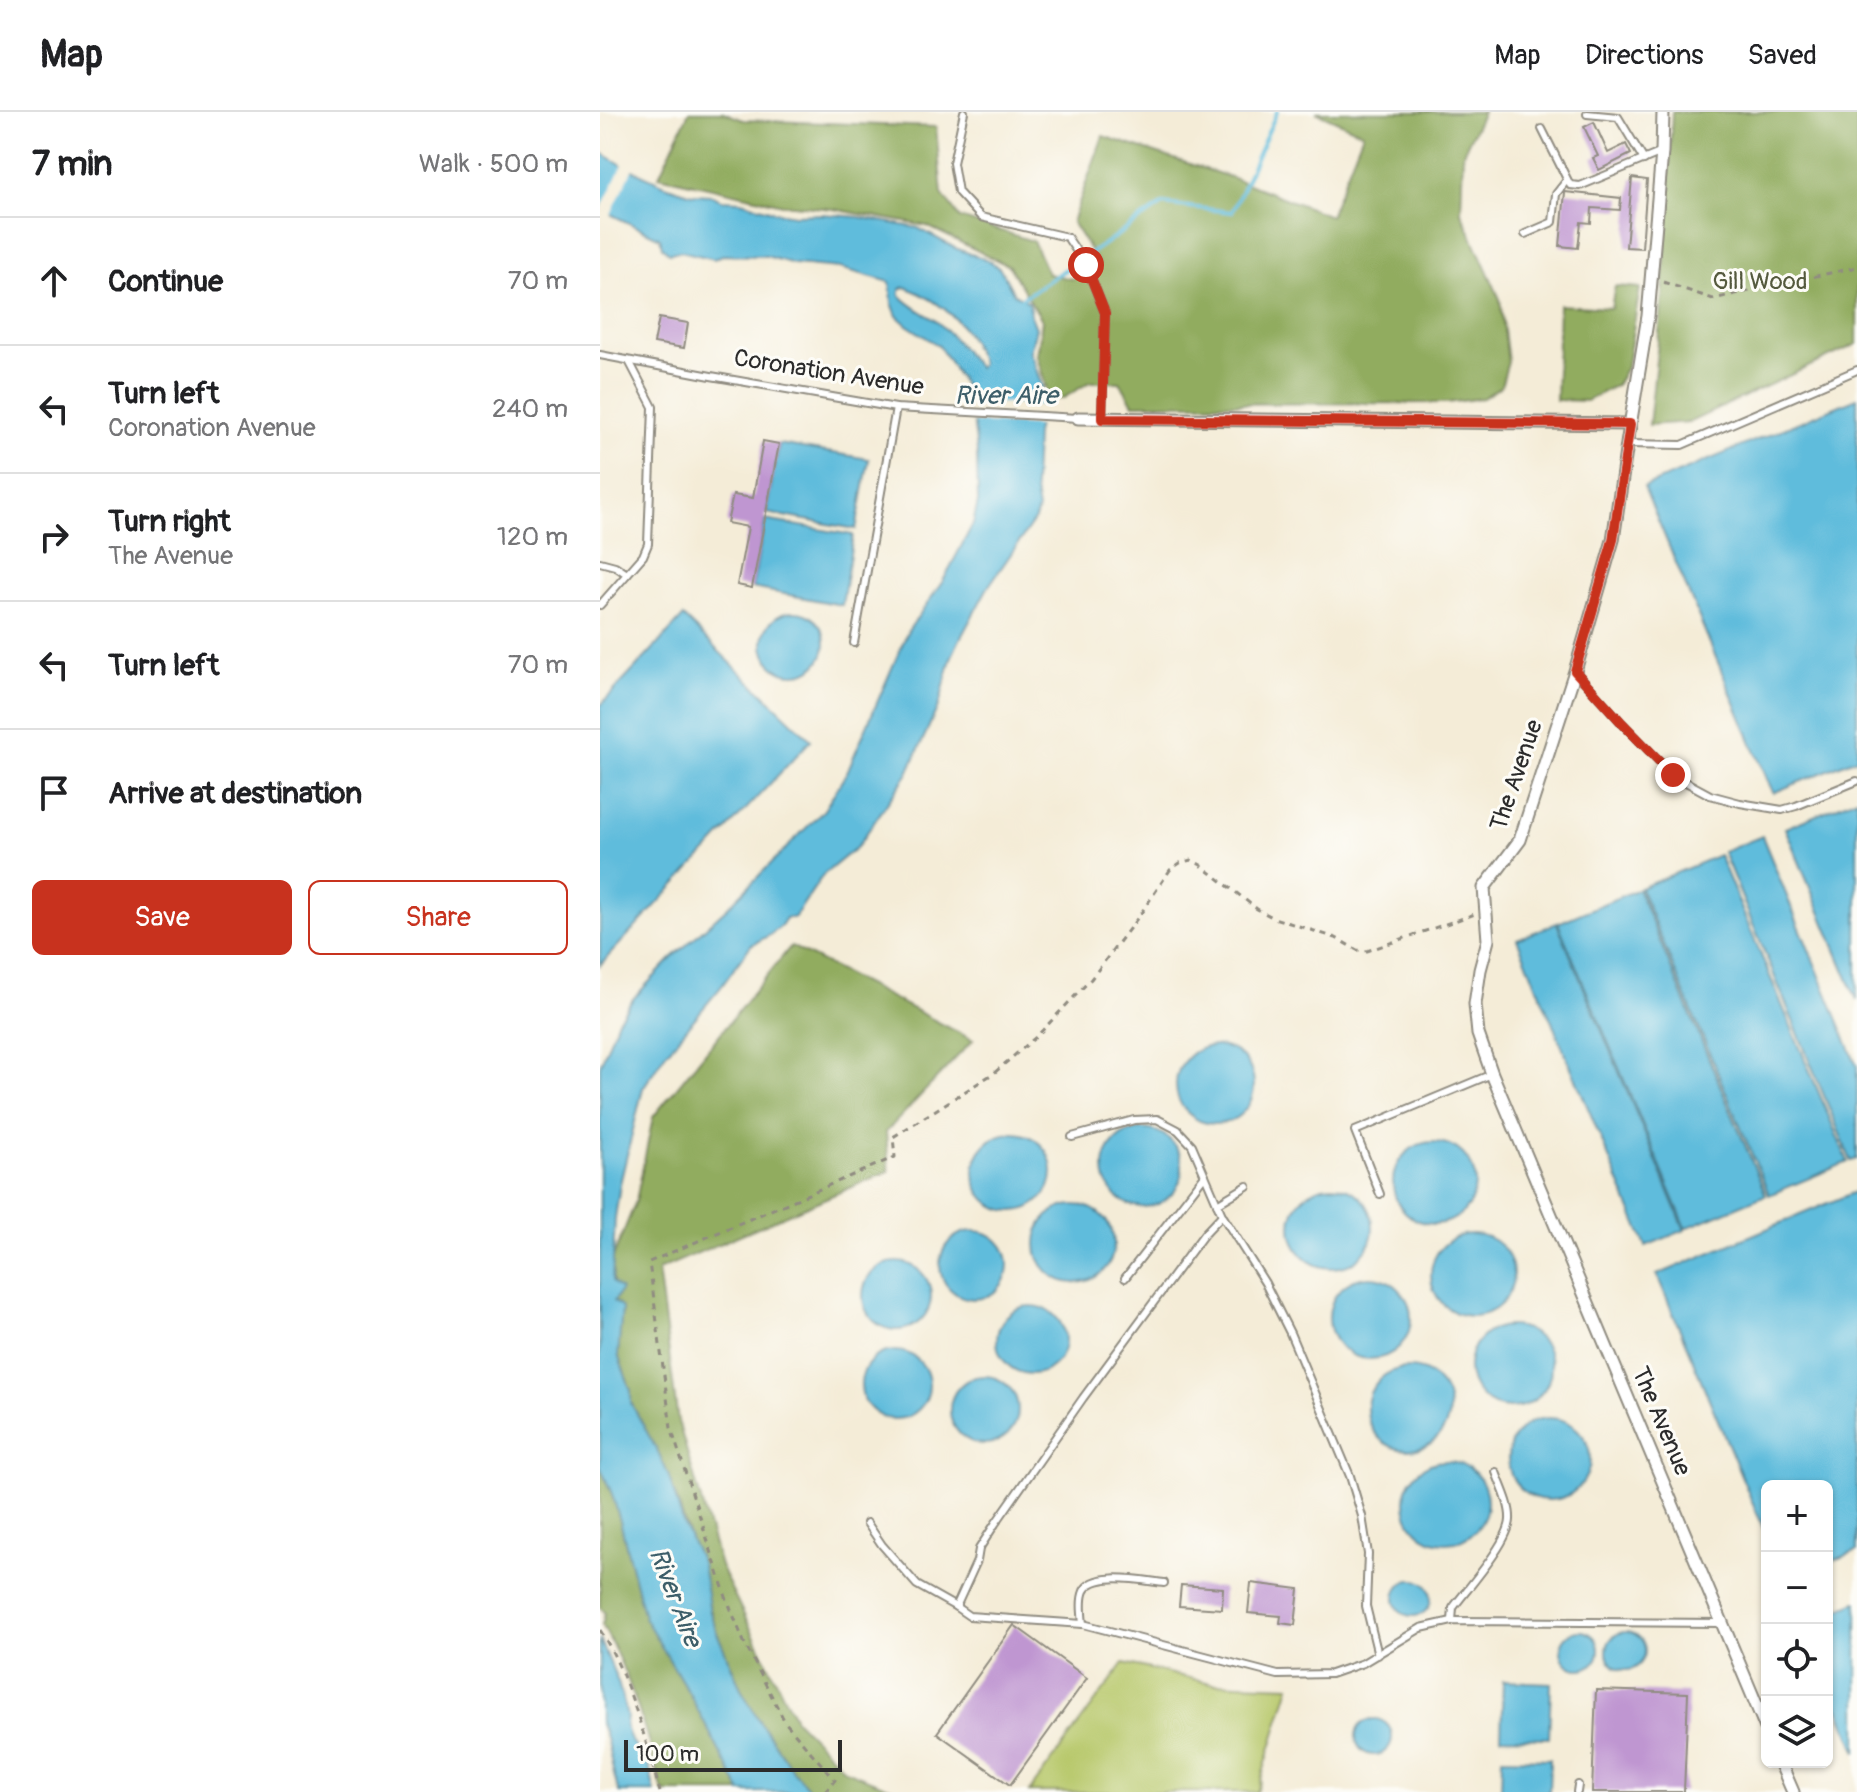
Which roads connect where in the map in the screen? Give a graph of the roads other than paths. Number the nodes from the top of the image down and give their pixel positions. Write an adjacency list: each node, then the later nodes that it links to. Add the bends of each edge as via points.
1 (964, 112): 14 (lane, via 953,163 958,192 981,217 1067,237 1086,265 1105,313)
2 (1663, 112): 5 (street, The Avenue)
3 (1587, 114): 6 (lane, via 1618,117)
4 (1542, 129): 7 (lane)
5 (1662, 152): 6 (lane); 15 (street, The Avenue, via 1648,316)
6 (1644, 160): 7 (lane, via 1580,186)
7 (1567, 180): 8 (lane, via 1556,194 1553,222)
8 (1525, 234)
9 (600, 355): 10 (lane, Coronation Avenue)
10 (629, 361): 12 (lane, Coronation Avenue); 18 (lane, via 653,407 653,426 648,544)
11 (1857, 370): 16 (lane, via 1682,445)
12 (896, 408): 13 (lane, Coronation Avenue); 20 (lane)
13 (1078, 418): 14 (street, Coronation Avenue)
14 (1102, 419): 15 (street, Coronation Avenue)
15 (1630, 424): 16 (street, The Avenue)
16 (1627, 444): 21 (street, The Avenue, via 1613,540)
17 (600, 562): 18 (lane)
18 (627, 574): 19 (lane)
19 (600, 605)
20 (854, 643)
21 (1575, 671): 22 (lane, via 1673,775 1710,795 1782,810); 23 (street, The Avenue, via 1520,840 1484,888 1488,940 1475,1004 1478,1034)
22 (1857, 781)
23 (1492, 1074): 27 (lane, via 1355,1131); 36 (street, The Avenue)
24 (1072, 1137): 25 (lane, via 1157,1119 1192,1145)
25 (1205, 1175): 28 (lane); 30 (lane)
26 (1247, 1186): 28 (lane)
27 (1380, 1194)
28 (1217, 1204): 29 (lane)
29 (1222, 1215): 34 (lane, via 995,1524); 38 (lane, via 1278,1308 1350,1476 1368,1554 1366,1606)
30 (1125, 1278)
31 (1496, 1472): 35 (lane, via 1511,1520 1505,1538 1453,1608)
32 (867, 1523): 34 (lane, via 917,1585)
33 (1164, 1583): 37 (lane, via 1104,1578 1092,1582 1084,1591)
34 (956, 1607): 37 (lane, via 969,1616)
35 (1452, 1621): 36 (lane); 38 (lane, via 1421,1628)
36 (1722, 1623): 39 (street, The Avenue)
37 (1083, 1624): 38 (lane, via 1278,1675 1331,1674)
38 (1378, 1655)
39 (1761, 1716)
40 (1783, 1768): 41 (street)
41 (1793, 1792)

